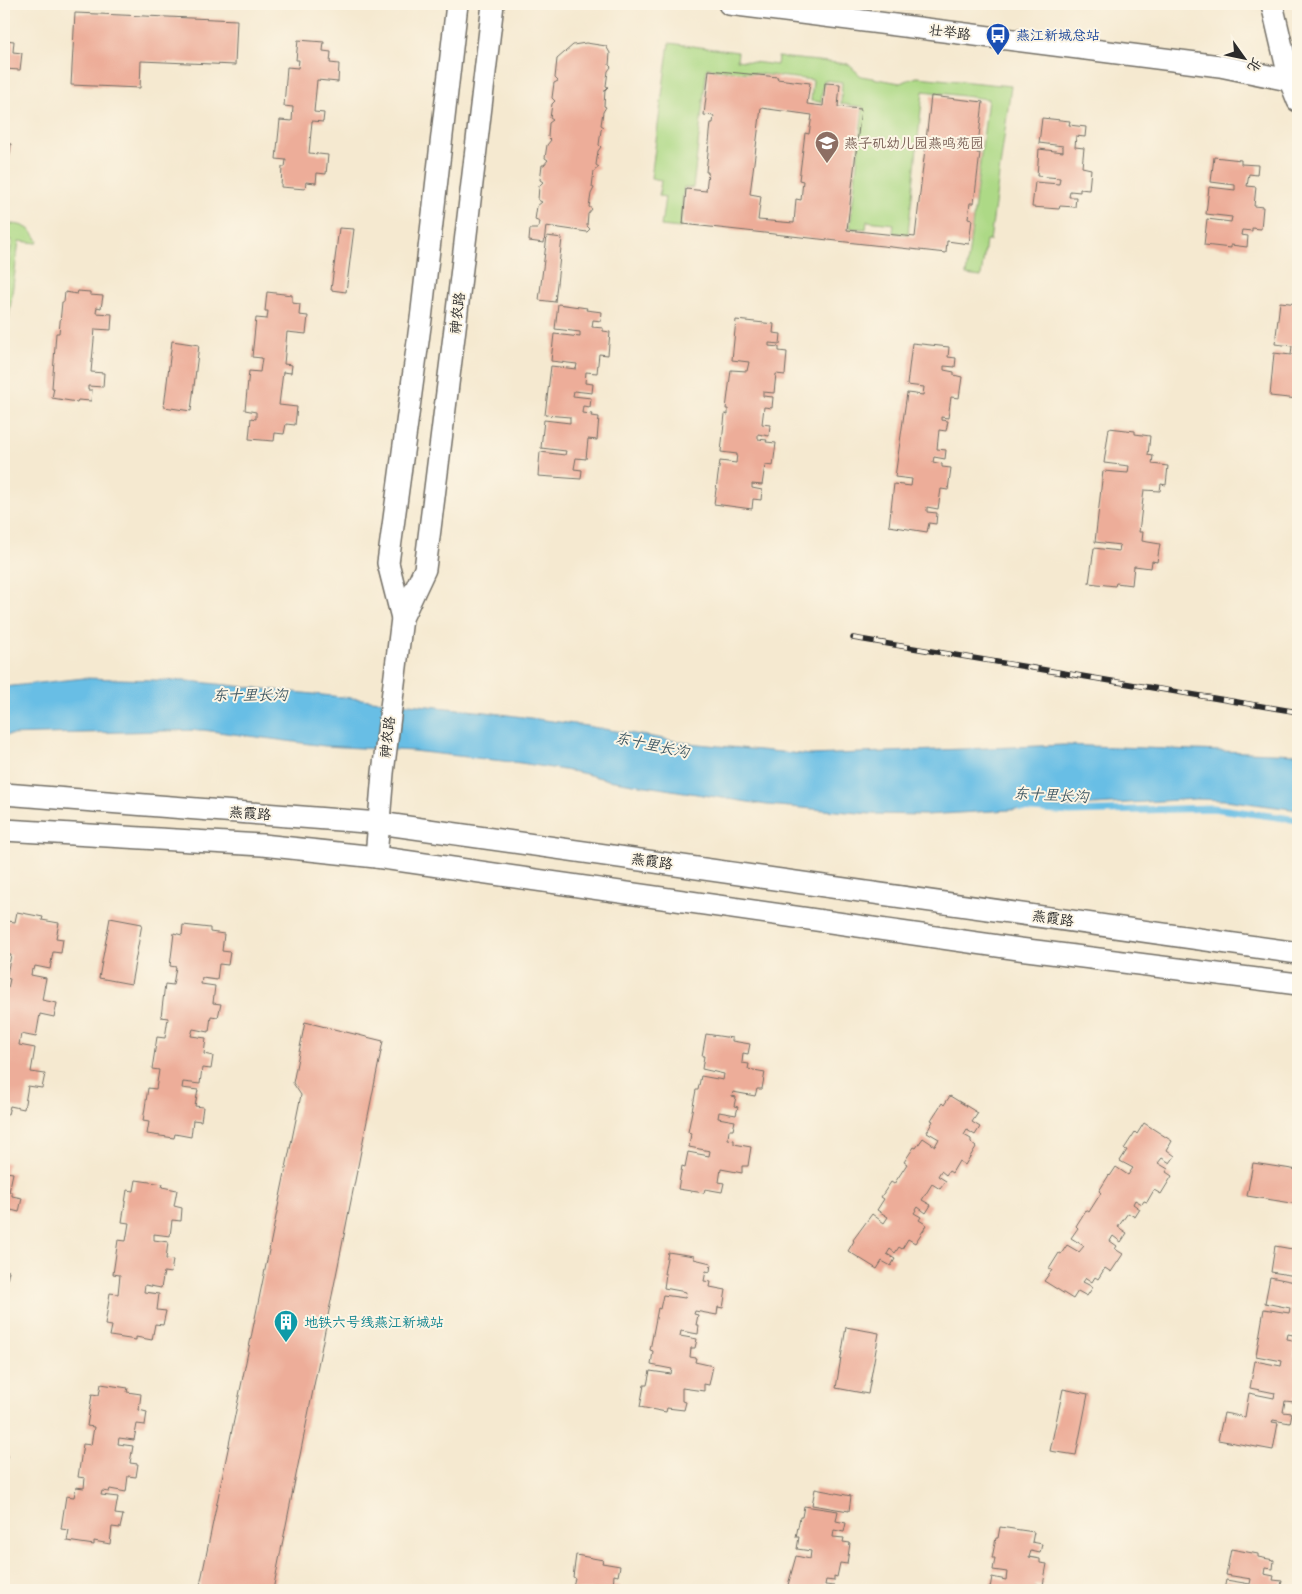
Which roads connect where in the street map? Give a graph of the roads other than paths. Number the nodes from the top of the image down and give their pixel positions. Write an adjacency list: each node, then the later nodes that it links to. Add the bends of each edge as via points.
1 (458, 4): 7 (street, 神农路, via 388,563)
2 (493, 4): 7 (street, 神农路, via 425,569)
3 (729, 4): 5 (street, 壮举路, via 1220,66)
4 (1272, 4): 5 (street)
5 (1294, 82): 6 (street)
6 (1298, 101)
7 (402, 618): 9 (street, 神农路)
8 (4, 794): 9 (street, 燕霞路)
9 (379, 823): 11 (street, 神农路); 12 (street, 燕霞路)
10 (4, 830): 11 (street, via 262,845)
11 (376, 857): 13 (street, via 1019,949)
12 (1298, 953)
13 (1298, 984)

